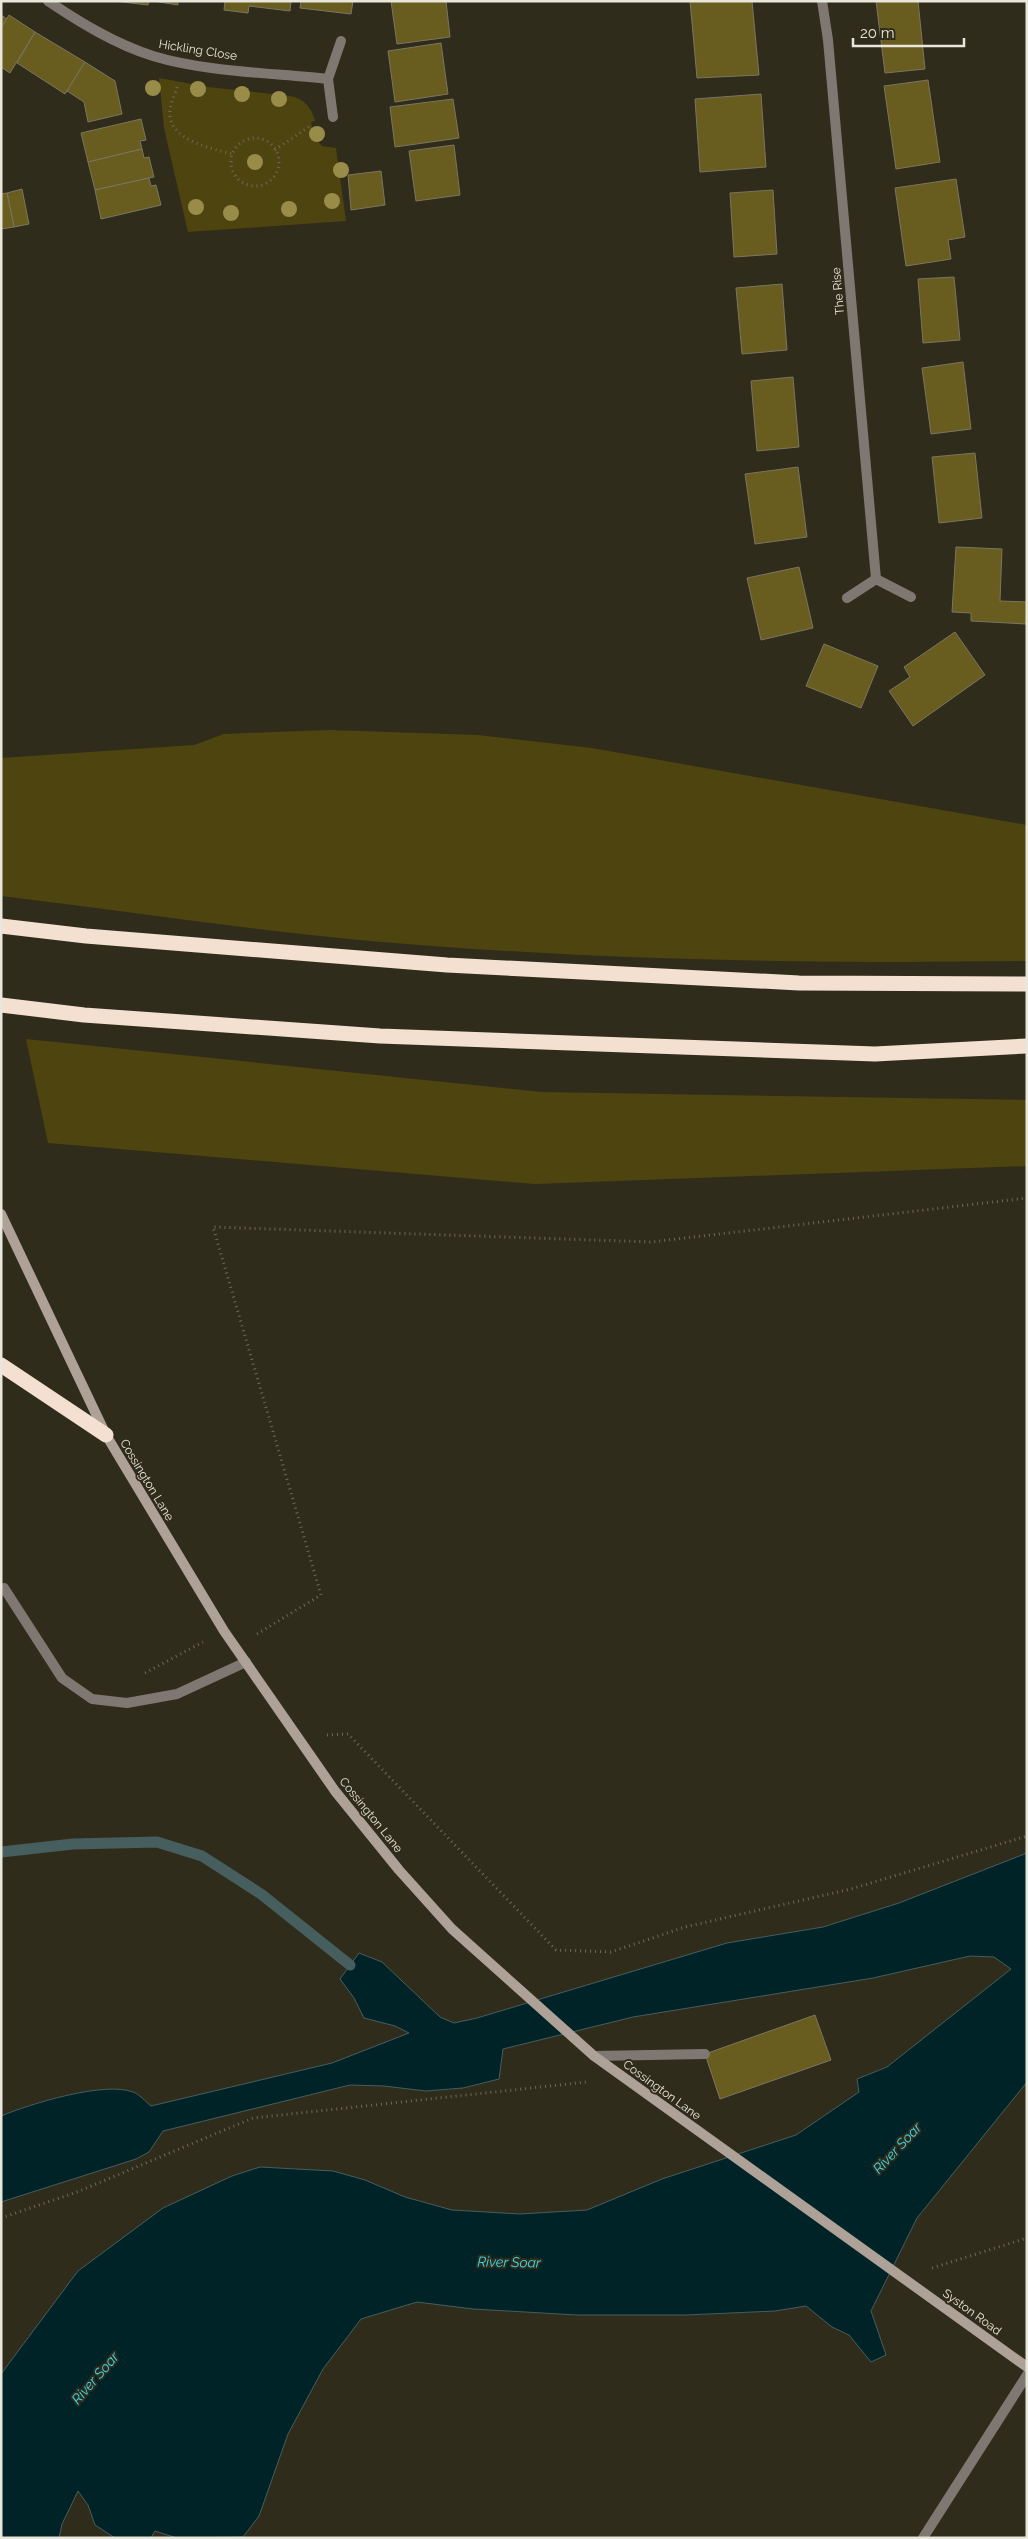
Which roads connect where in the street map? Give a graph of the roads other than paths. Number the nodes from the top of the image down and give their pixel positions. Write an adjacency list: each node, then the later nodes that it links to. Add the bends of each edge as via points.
1 (48, 1): 4 (street, Hickling Close, via 109,38 154,56 185,63)
2 (822, 1): 6 (street, The Rise)
3 (341, 41): 4 (street)
4 (328, 79): 5 (street)
5 (333, 117)
6 (876, 579): 7 (street); 8 (street)
7 (911, 597)
8 (847, 598)
9 (1, 926): 10 (highway, via 86,936 447,965 779,982)
10 (1027, 984)
11 (1, 1005): 12 (highway, via 84,1015 380,1036 875,1054)
12 (1027, 1046)
13 (1, 1214): 15 (street, Cossington Lane)
14 (1, 1365): 15 (highway)
15 (106, 1435): 17 (street, Cossington Lane)
16 (4, 1588): 17 (street, via 62,1678 92,1699 127,1703 177,1694)
17 (246, 1662): 19 (street, Cossington Lane, via 335,1791 399,1870 452,1929)
18 (705, 2054): 19 (street)
19 (594, 2056): 20 (street, Cossington Lane)
20 (903, 2277): 21 (street, Syston Road)
21 (1027, 2367)
22 (1027, 2375): 23 (street)
23 (923, 2538)

